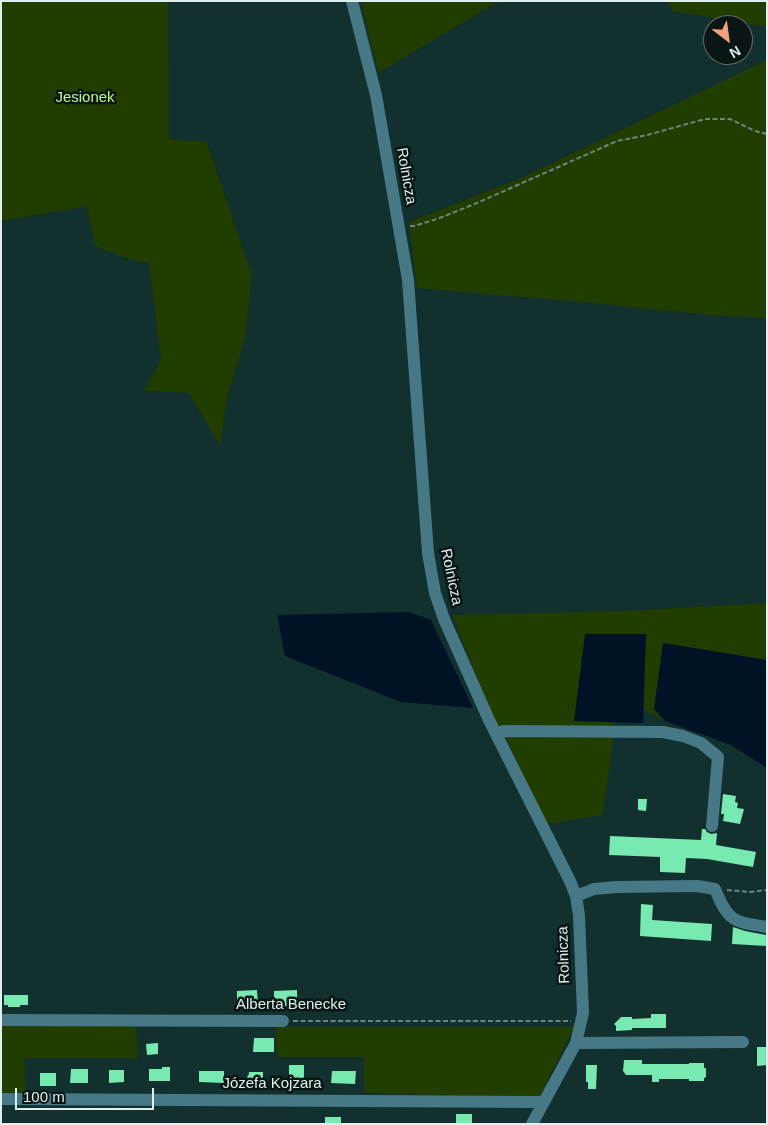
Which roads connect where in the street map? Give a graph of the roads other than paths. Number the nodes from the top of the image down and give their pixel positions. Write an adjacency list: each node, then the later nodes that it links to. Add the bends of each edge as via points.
1 (352, 1): 2 (street, Rolnicza, via 376,96 408,280 428,553 435,593)
2 (496, 733): 3 (street, via 663,732 701,743 718,757); 4 (street, Rolnicza)
3 (712, 826)
4 (576, 896): 5 (street, via 594,889 617,887 696,886 715,889 722,907 733,919); 9 (street, Rolnicza, via 583,1013)
5 (767, 927)
6 (1, 1020): 7 (street, Alberta Benecke)
7 (283, 1021)
8 (743, 1042): 9 (street)
9 (576, 1043): 11 (street, Rolnicza)
10 (1, 1098): 11 (street, Józefa Kojzara)
11 (543, 1102): 12 (street, Rolnicza)
12 (532, 1124)

